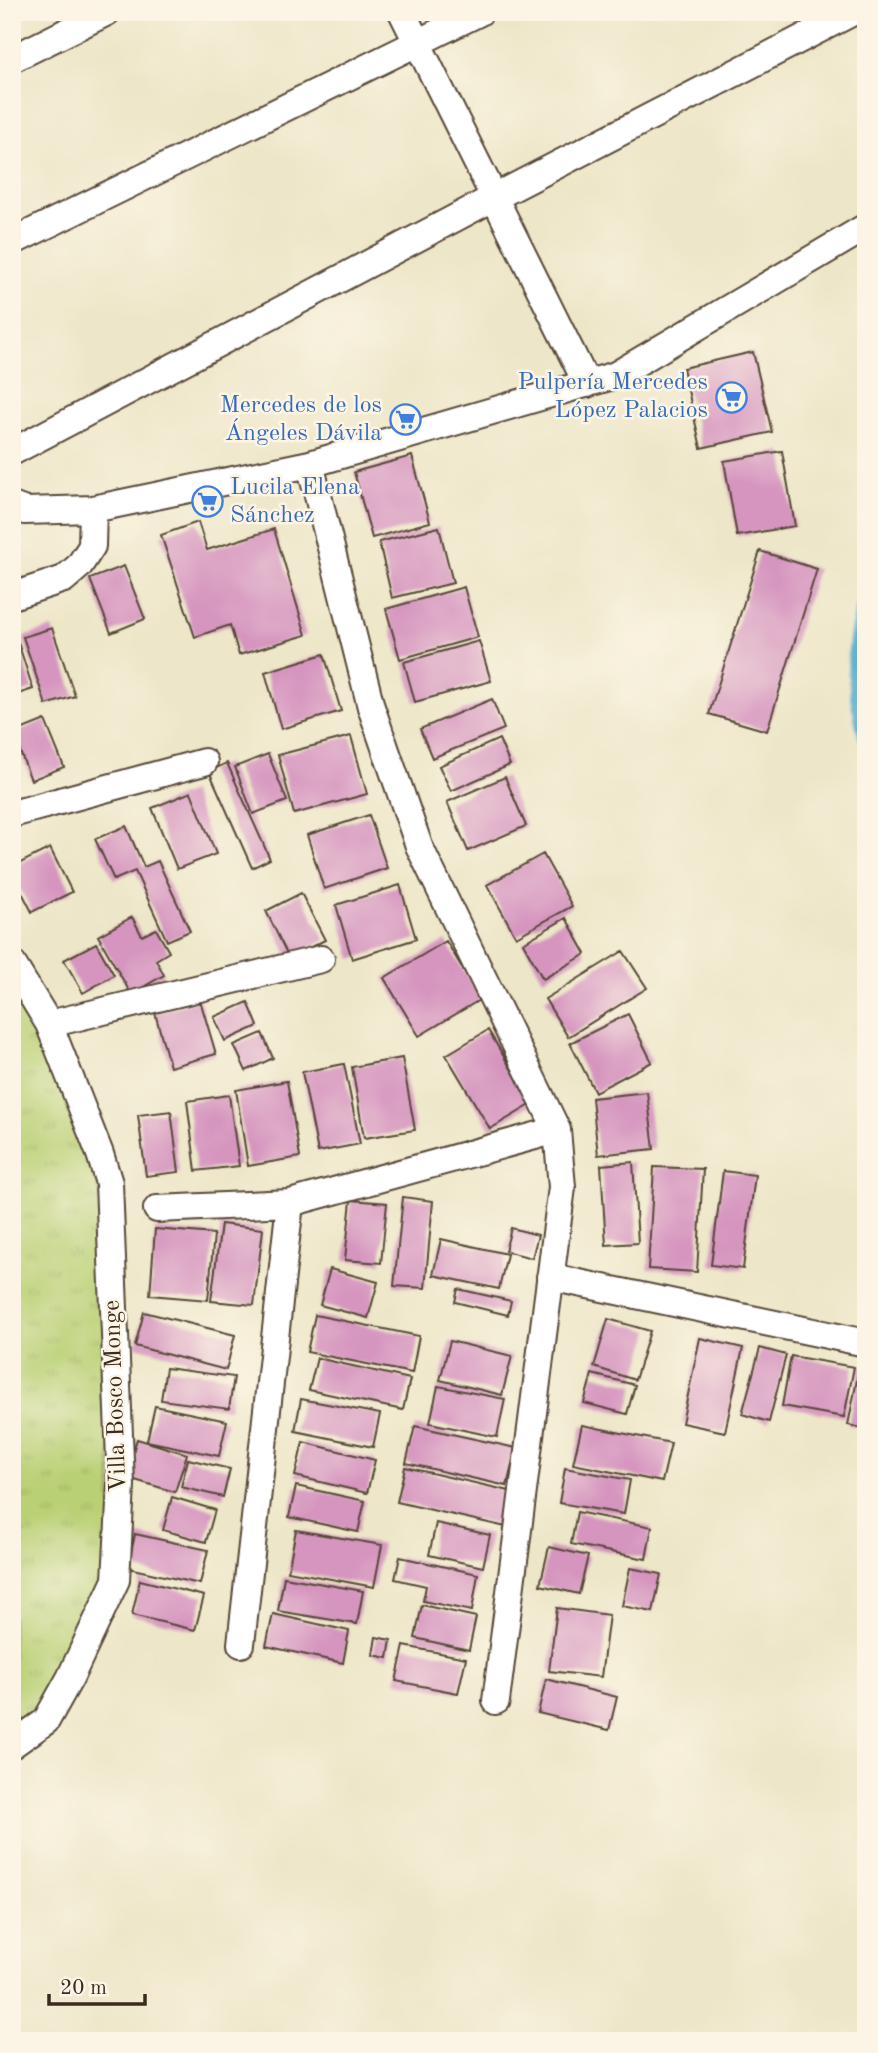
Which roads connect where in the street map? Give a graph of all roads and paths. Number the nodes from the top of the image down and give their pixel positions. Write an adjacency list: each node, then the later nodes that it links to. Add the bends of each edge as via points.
1 (107, 12): 6 (street)
2 (401, 12): 5 (street)
3 (480, 12): 5 (street)
4 (853, 12): 7 (street)
5 (417, 43): 7 (street); 9 (street)
6 (12, 60)
7 (495, 197): 10 (street); 11 (street)
8 (866, 227): 10 (street, via 616,375)
9 (12, 243)
10 (587, 384): 12 (street)
11 (12, 452)
12 (310, 464): 14 (street); 21 (street, via 371,707 419,846)
13 (12, 506): 14 (street, via 25,511)
14 (93, 509): 15 (street, via 92,546 79,566 64,579)
15 (12, 596)
16 (204, 762): 17 (street)
17 (12, 814)
18 (321, 959): 20 (street)
19 (12, 963): 20 (street, Villa Bosco Monge)
20 (49, 1024): 28 (street, Villa Bosco Monge, via 109,1183 121,1485 116,1580 46,1721)
21 (557, 1130): 22 (street); 24 (street, via 562,1187)
22 (290, 1203): 23 (street); 26 (street)
23 (157, 1209)
24 (550, 1277): 25 (street); 27 (street)
25 (866, 1343)
26 (241, 1644)
27 (496, 1701)
28 (12, 1745)

